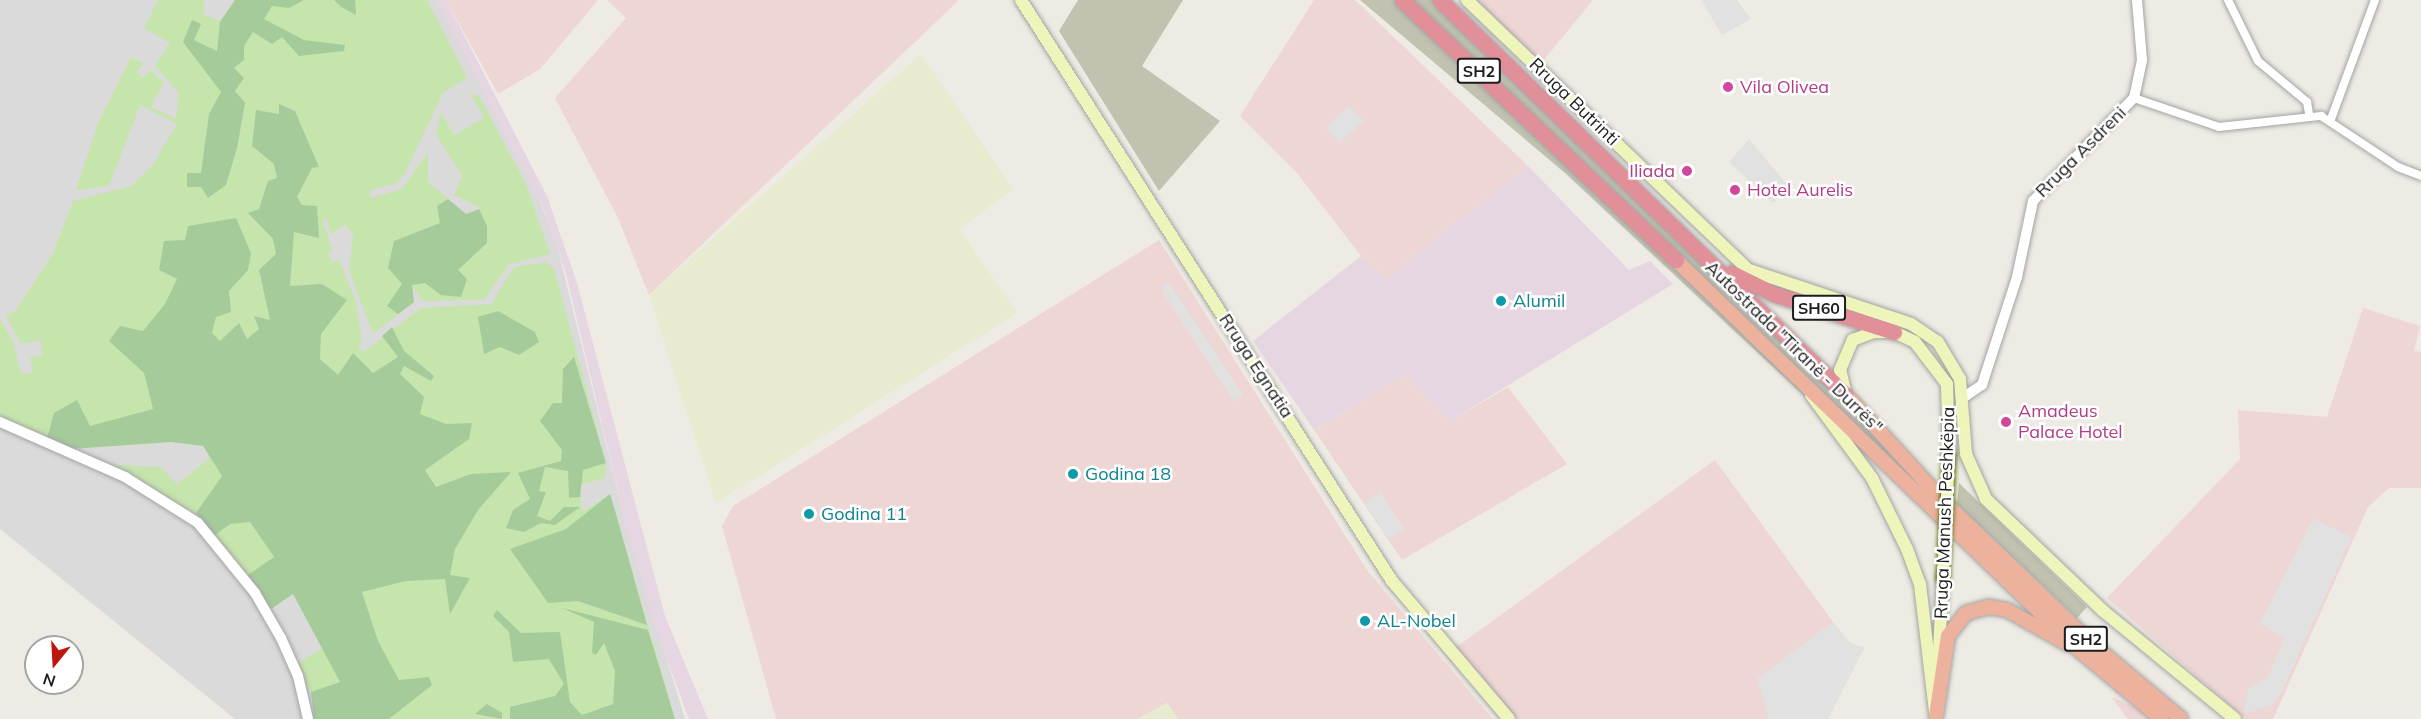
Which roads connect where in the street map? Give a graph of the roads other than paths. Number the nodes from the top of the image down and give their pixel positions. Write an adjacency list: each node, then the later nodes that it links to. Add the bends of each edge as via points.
1 (1021, 0): 23 (main road, Rruga Egnatia, via 1392,581)
2 (1402, 0): 12 (highway, Autostrada "Tiranë - Durrës" / SH2)
3 (1440, 0): 13 (highway, Autostrada "Tiranë - Durrës" / SH2)
4 (1467, 0): 14 (main road, Rruga Butrinti)
5 (2137, 0): 8 (street, Rruga Asdreni, via 2142,60)
6 (2228, 0): 9 (street, via 2258,61 2307,102)
7 (2375, 0): 10 (street)
8 (2134, 99): 9 (street, via 2220,127); 18 (street, Rruga Asdreni, via 2033,201 2017,277 1982,385)
9 (2309, 113): 10 (street)
10 (2331, 119): 11 (street, via 2390,163)
11 (2421, 176)
12 (1676, 260): 16 (highway, Autostrada "Tiranë - Durrës" / SH2)
13 (1716, 264): 14 (highway); 17 (highway, Autostrada "Tiranë - Durrës" / SH2)
14 (1747, 275): 15 (highway, SH60); 18 (main road, via 1921,328 1952,360)
15 (1894, 332): 17 (main road, via 1867,333 1850,343 1840,370); 21 (main road, Rruga Manush Peshkëpia / SH60, bridge, via 1915,342 1942,372 1951,409)
16 (1805, 386): 20 (highway, Autostrada "Tiranë - Durrës" / SH2); 21 (main road, via 1872,478 1907,549 1920,584)
17 (1846, 395): 25 (highway, Autostrada "Tiranë - Durrës" / SH2, via 1944,502 2092,644)
18 (1964, 397): 26 (main road, via 1966,454 1986,499 2102,610)
19 (0, 422): 22 (street, via 125,477 198,523 255,592 281,638 298,676)
20 (2078, 649): 21 (highway, via 2007,610 1975,609 1959,619 1948,636); 24 (highway, Autostrada "Tiranë - Durrës" / SH2)
21 (1936, 717)
22 (308, 719)
23 (1509, 719)
24 (2162, 719)
25 (2181, 719)
26 (2235, 719)

